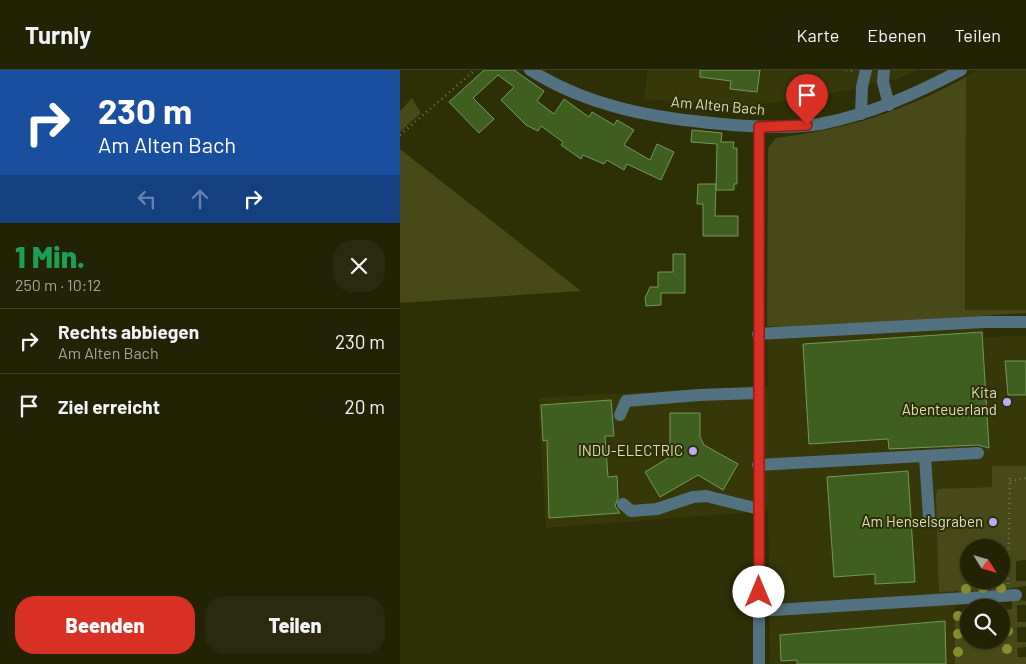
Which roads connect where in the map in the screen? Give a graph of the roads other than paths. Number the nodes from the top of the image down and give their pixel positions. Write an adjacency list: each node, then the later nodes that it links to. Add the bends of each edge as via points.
1 (530, 70): 7 (street, Am Alten Bach, via 562,88 610,107 655,117)
2 (866, 70): 6 (street)
3 (884, 70): 5 (street, via 883,82)
4 (961, 70): 5 (street, Am Alten Bach)
5 (889, 105): 6 (street, Am Alten Bach)
6 (861, 114): 7 (street, Am Alten Bach, via 807,125)
7 (759, 127): 9 (street)
8 (1026, 322): 9 (street)
9 (758, 334): 10 (street)
10 (758, 393): 11 (street, via 699,394 626,401); 14 (street)
11 (620, 415)
12 (978, 453): 13 (street)
13 (925, 456): 14 (street); 17 (street)
14 (758, 465): 16 (street)
15 (623, 504): 16 (street, via 631,511 657,509 706,496)
16 (758, 509): 19 (street)
17 (929, 518)
18 (1012, 595): 19 (street)
19 (759, 611): 20 (street)
20 (759, 664)

